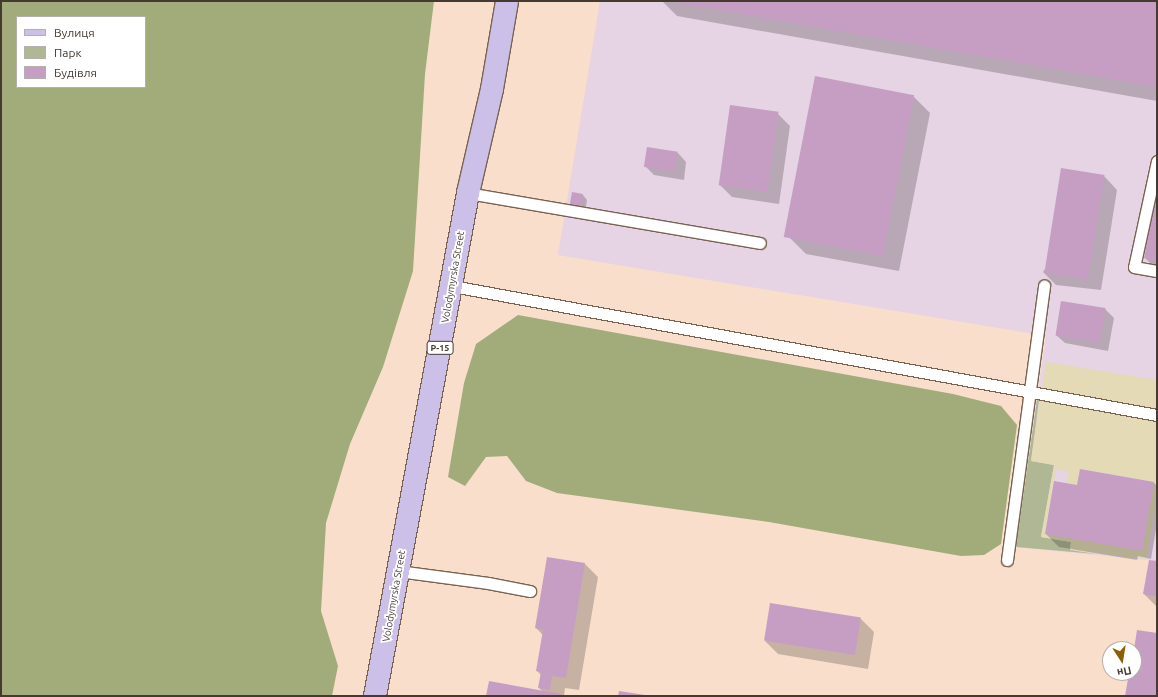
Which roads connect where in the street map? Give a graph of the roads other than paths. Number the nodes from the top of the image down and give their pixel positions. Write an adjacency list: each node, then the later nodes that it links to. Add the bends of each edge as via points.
1 (507, 1): 3 (main road, Volodymyrska Street / Р-15, via 492,89)
2 (1157, 161): 5 (lane, via 1134,266)
3 (468, 193): 4 (lane); 7 (main road, Volodymyrska Street / Р-15)
4 (760, 243)
5 (1157, 271)
6 (1044, 285): 8 (lane)
7 (452, 286): 8 (lane); 11 (main road, Volodymyrska Street / Р-15)
8 (1030, 393): 9 (lane); 10 (lane)
9 (1157, 415)
10 (1007, 560)
11 (398, 571): 12 (lane); 13 (main road, Volodymyrska Street / Р-15)
12 (530, 591)
13 (375, 696)

